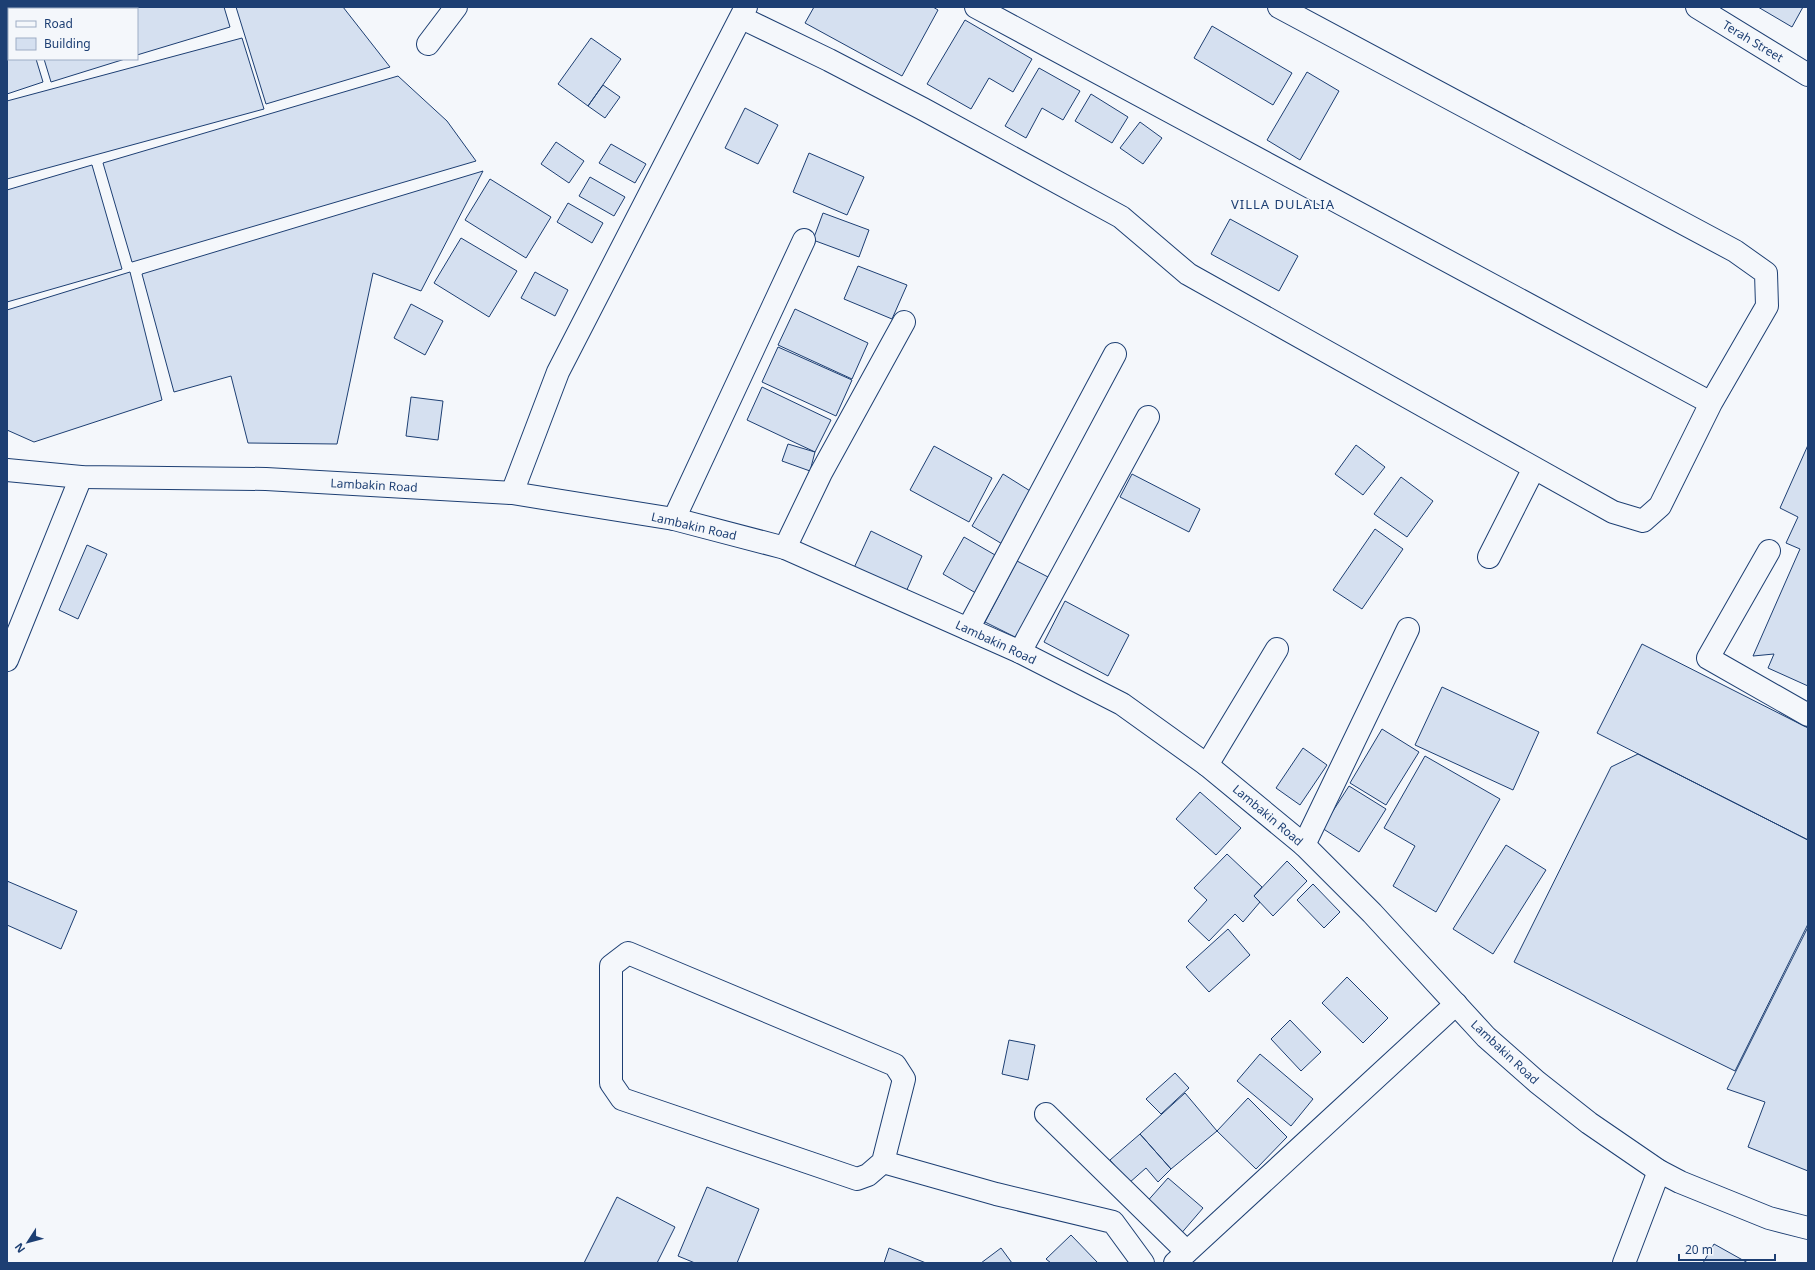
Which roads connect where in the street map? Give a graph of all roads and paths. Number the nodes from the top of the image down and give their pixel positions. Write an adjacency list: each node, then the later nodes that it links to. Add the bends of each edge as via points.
1 (456, 7): 6 (main road)
2 (976, 7): 11 (main road)
3 (1279, 7): 11 (main road, via 1735,251 1766,273 1767,306)
4 (1697, 7): 7 (main road, Terah Street)
5 (744, 12): 13 (main road, via 1121,217 1188,274); 16 (main road, via 558,372)
6 (428, 44)
7 (1808, 75)
8 (804, 240): 17 (main road)
9 (904, 322): 18 (main road, via 821,473)
10 (1115, 354): 21 (main road)
11 (1711, 403): 13 (main road, via 1660,506 1644,521 1613,512)
12 (1148, 417): 24 (main road)
13 (1534, 468): 20 (main road)
14 (7, 470): 15 (main road, Lambakin Road)
15 (81, 477): 16 (main road, Lambakin Road, via 266,479); 25 (main road)
16 (512, 493): 17 (main road, Lambakin Road)
17 (674, 519): 18 (main road, Lambakin Road)
18 (785, 548): 21 (main road, Lambakin Road)
19 (1769, 551): 26 (main road, via 1708,658)
20 (1489, 557)
21 (968, 629): 24 (main road, Lambakin Road)
22 (1408, 629): 28 (main road)
23 (1278, 648): 27 (main road)
24 (1020, 652): 27 (main road, Lambakin Road, via 1122,704)
25 (7, 660)
26 (1808, 715)
27 (1208, 765): 28 (main road, Lambakin Road)
28 (1304, 845): 29 (main road, Lambakin Road, via 1372,913)
29 (1456, 1004): 32 (main road, Lambakin Road, via 1486,1037 1537,1082); 34 (main road)
30 (1046, 1114): 34 (main road)
31 (883, 1162): 31 (main road, via 904,1079 895,1065 628,953 611,966 611,1083 622,1099 857,1179 868,1175); 35 (main road, via 996,1194 1113,1222)
32 (1658, 1171): 33 (main road, Lambakin Road, via 1754,1213); 36 (main road)
33 (1808, 1228)
34 (1181, 1258)
35 (1143, 1263)
36 (1624, 1263)

